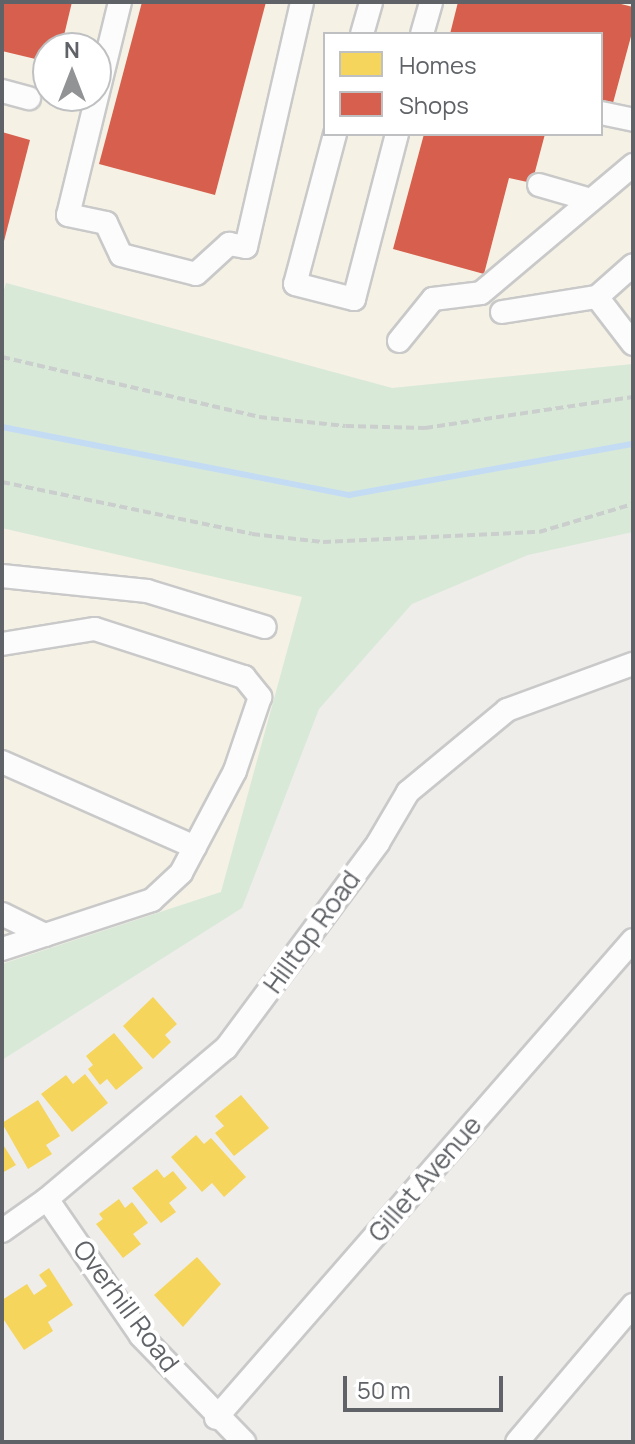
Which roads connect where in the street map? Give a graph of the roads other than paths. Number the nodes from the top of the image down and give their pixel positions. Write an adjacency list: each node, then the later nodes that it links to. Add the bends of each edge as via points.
1 (120, 2): 2 (street, via 68,215 106,223 121,255 196,274 229,244 246,247)
2 (302, 2)
3 (371, 2): 5 (street)
4 (431, 2): 6 (street)
5 (363, 32)
6 (423, 32)
7 (2, 91): 8 (street)
8 (29, 98)
9 (603, 113): 10 (street)
10 (633, 120)
11 (334, 136): 12 (street, via 295,284 354,299)
12 (396, 136)
13 (633, 165): 15 (street)
14 (539, 185): 15 (street)
15 (591, 200): 19 (street, via 481,293 433,299)
16 (633, 265): 17 (street)
17 (597, 297): 18 (street); 20 (street)
18 (502, 312)
19 (399, 341)
20 (633, 344)
21 (2, 576): 22 (street, via 147,591)
22 (265, 627)
23 (2, 644): 26 (street, via 95,629 244,677 260,697 235,771)
24 (633, 664): 31 (street, Hilltop Road, via 507,710 408,792 378,843 226,1048)
25 (2, 762): 26 (street)
26 (195, 847): 28 (street, via 181,873 152,900)
27 (2, 914): 28 (street)
28 (45, 935): 30 (street)
29 (633, 940): 34 (street, Gillet Avenue)
30 (2, 949)
31 (47, 1199): 32 (street, Hilltop Road); 34 (street, Overhill Road, via 141,1336)
32 (2, 1231)
33 (633, 1305): 36 (street)
34 (216, 1418): 35 (street, Overhill Road)
35 (244, 1442)
36 (517, 1442)

